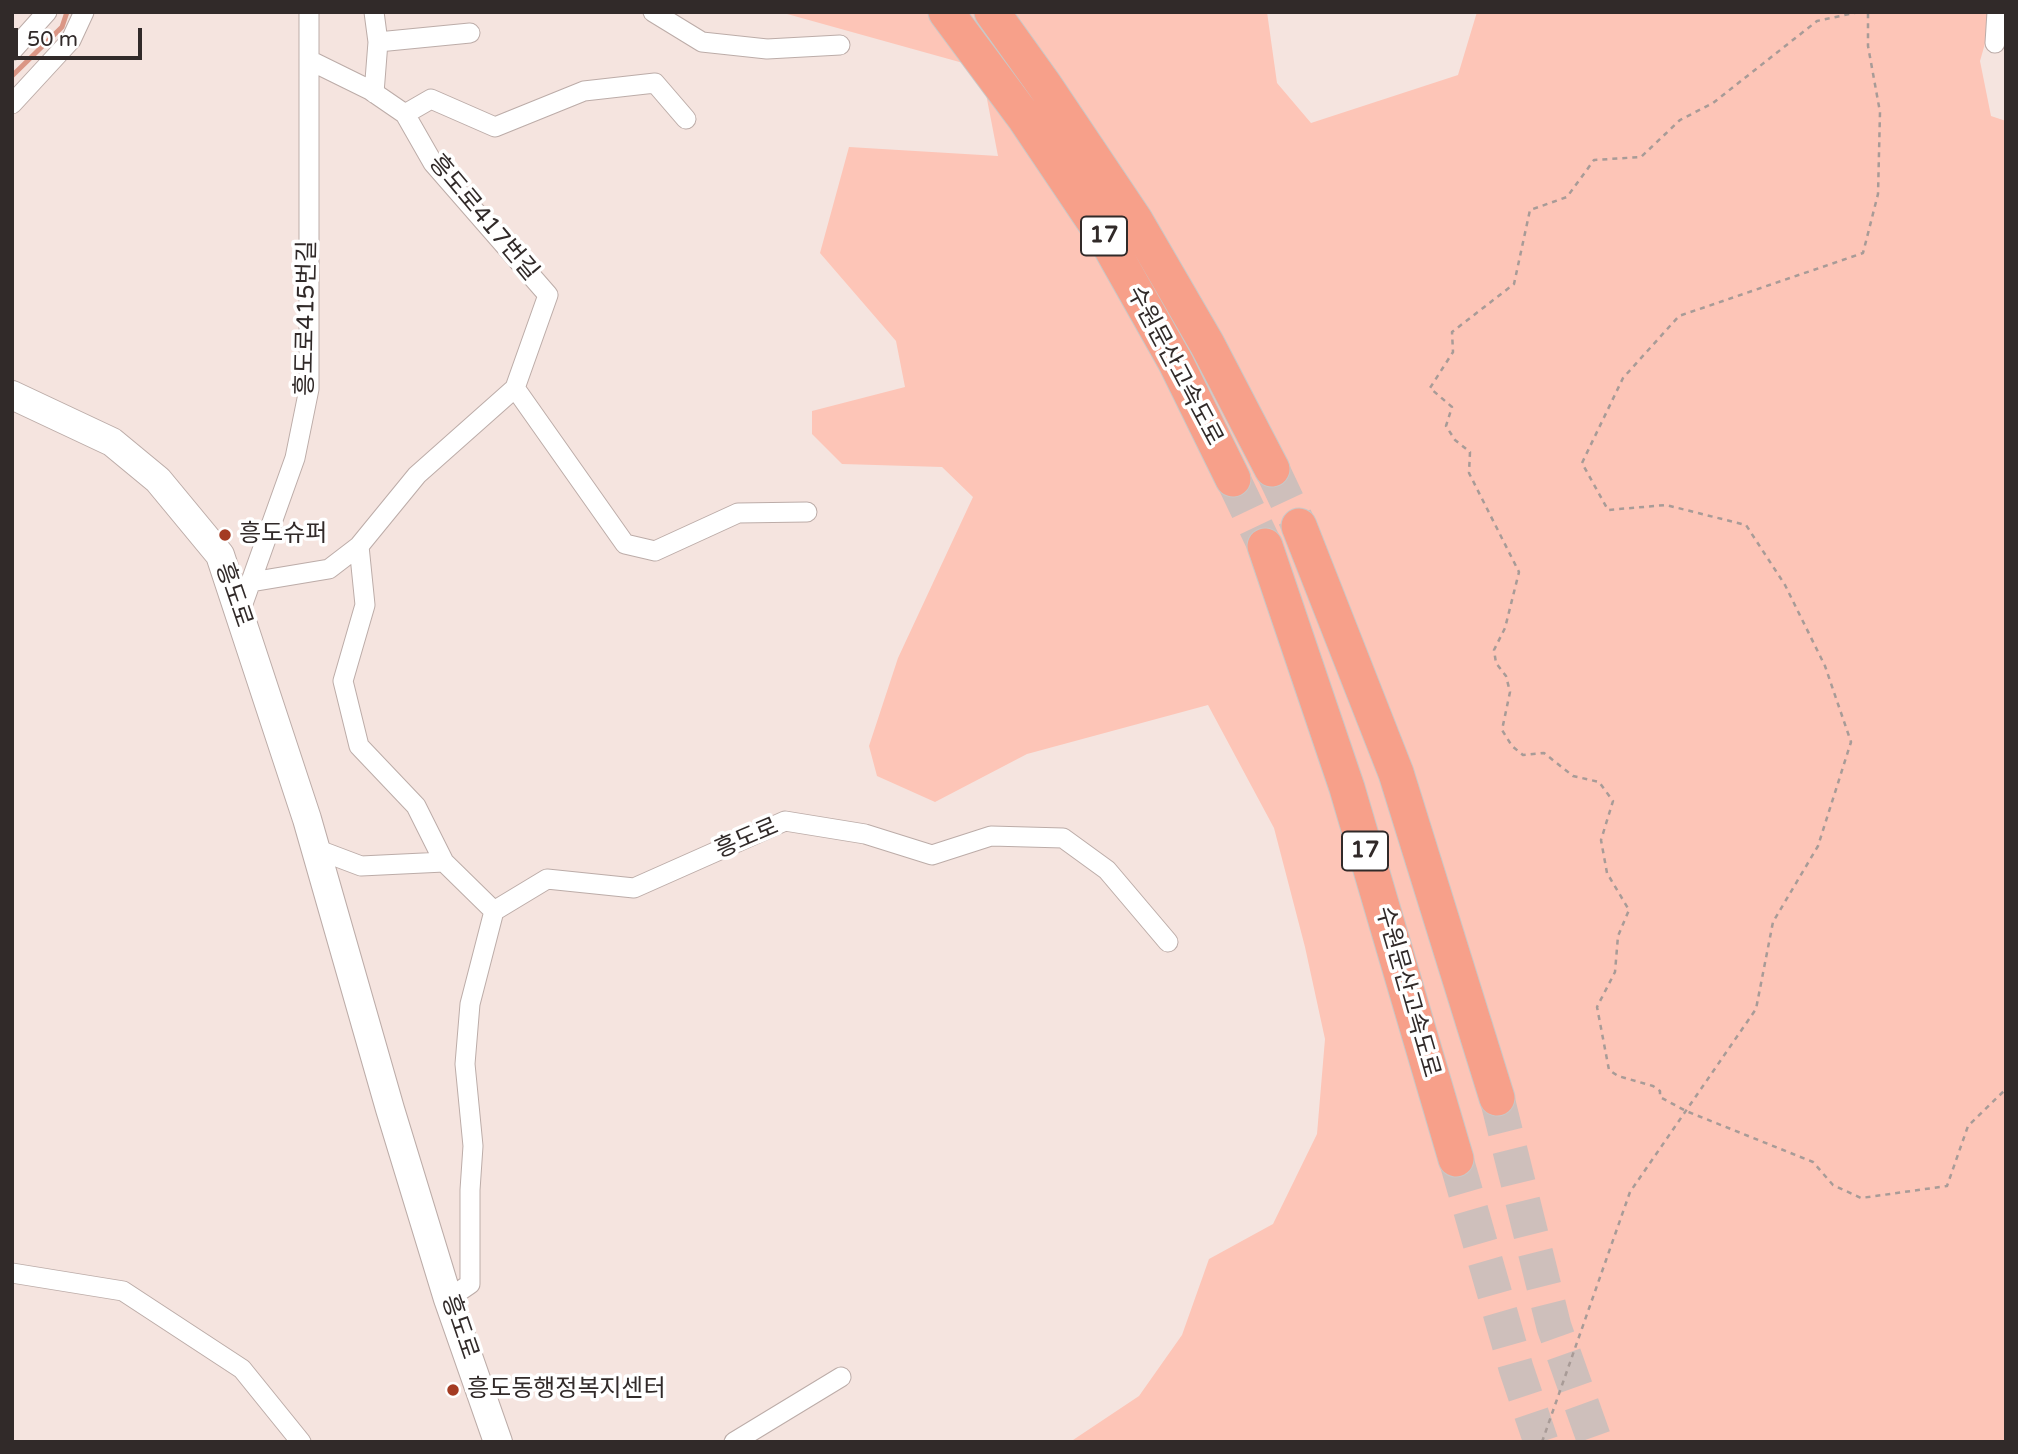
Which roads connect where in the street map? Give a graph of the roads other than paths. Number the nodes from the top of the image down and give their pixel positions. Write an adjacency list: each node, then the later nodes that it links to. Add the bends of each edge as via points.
1 (47, 12): 13 (street)
2 (84, 12): 16 (street, via 71,40)
3 (309, 12): 14 (street, 흥도로415번길)
4 (374, 12): 10 (street)
5 (653, 12): 12 (street, via 702,42 767,49)
6 (946, 12): 22 (highway, 수원문산고속도로 / 17, via 1106,239 1176,363)
7 (992, 12): 21 (highway, 수원문산고속도로 / 17, via 1135,220)
8 (1997, 12): 11 (street)
9 (470, 33): 10 (street)
10 (378, 42): 15 (street)
11 (1994, 43)
12 (840, 44)
13 (12, 51)
14 (309, 60): 15 (street, 흥도로417번길); 27 (street, 흥도로415번길, via 309,389 295,458)
15 (374, 93): 17 (street, 흥도로417번길)
16 (12, 104)
17 (405, 114): 18 (street, via 430,99 495,127 584,91 655,83); 19 (street, 흥도로417번길, via 433,163 548,295)
18 (686, 118)
19 (515, 388): 23 (street, via 625,544 655,551 738,513); 25 (street, 흥도로417번길, via 417,475)
20 (12, 395): 28 (street, 흥도로, via 112,442 158,480 220,555)
21 (1272, 468)
22 (1233, 479)
23 (807, 512)
24 (1299, 526): 33 (highway, 17, via 1396,773)
25 (359, 546): 27 (street, 흥도로417번길, via 329,569); 30 (street, via 365,605 343,681 359,746 416,806)
26 (1265, 546): 34 (highway, 수원문산고속도로 / 17, via 1347,788)
27 (251, 582): 28 (street, 흥도로415번길)
28 (240, 612): 29 (street, 흥도로)
29 (316, 849): 30 (street, via 361,866); 36 (street, 흥도로)
30 (444, 862): 31 (street)
31 (494, 911): 32 (street, 흥도로, via 547,878 634,888 785,821 865,834 933,855 991,836 1063,838 1107,870); 36 (street, via 470,1004 465,1064 473,1146 470,1283)
32 (1168, 942)
33 (1497, 1098)
34 (1456, 1159)
35 (12, 1273): 38 (street, via 123,1291 242,1369)
36 (449, 1299): 39 (street, 흥도로)
37 (841, 1377): 40 (street)
38 (302, 1442)
39 (498, 1442)
40 (734, 1442)

